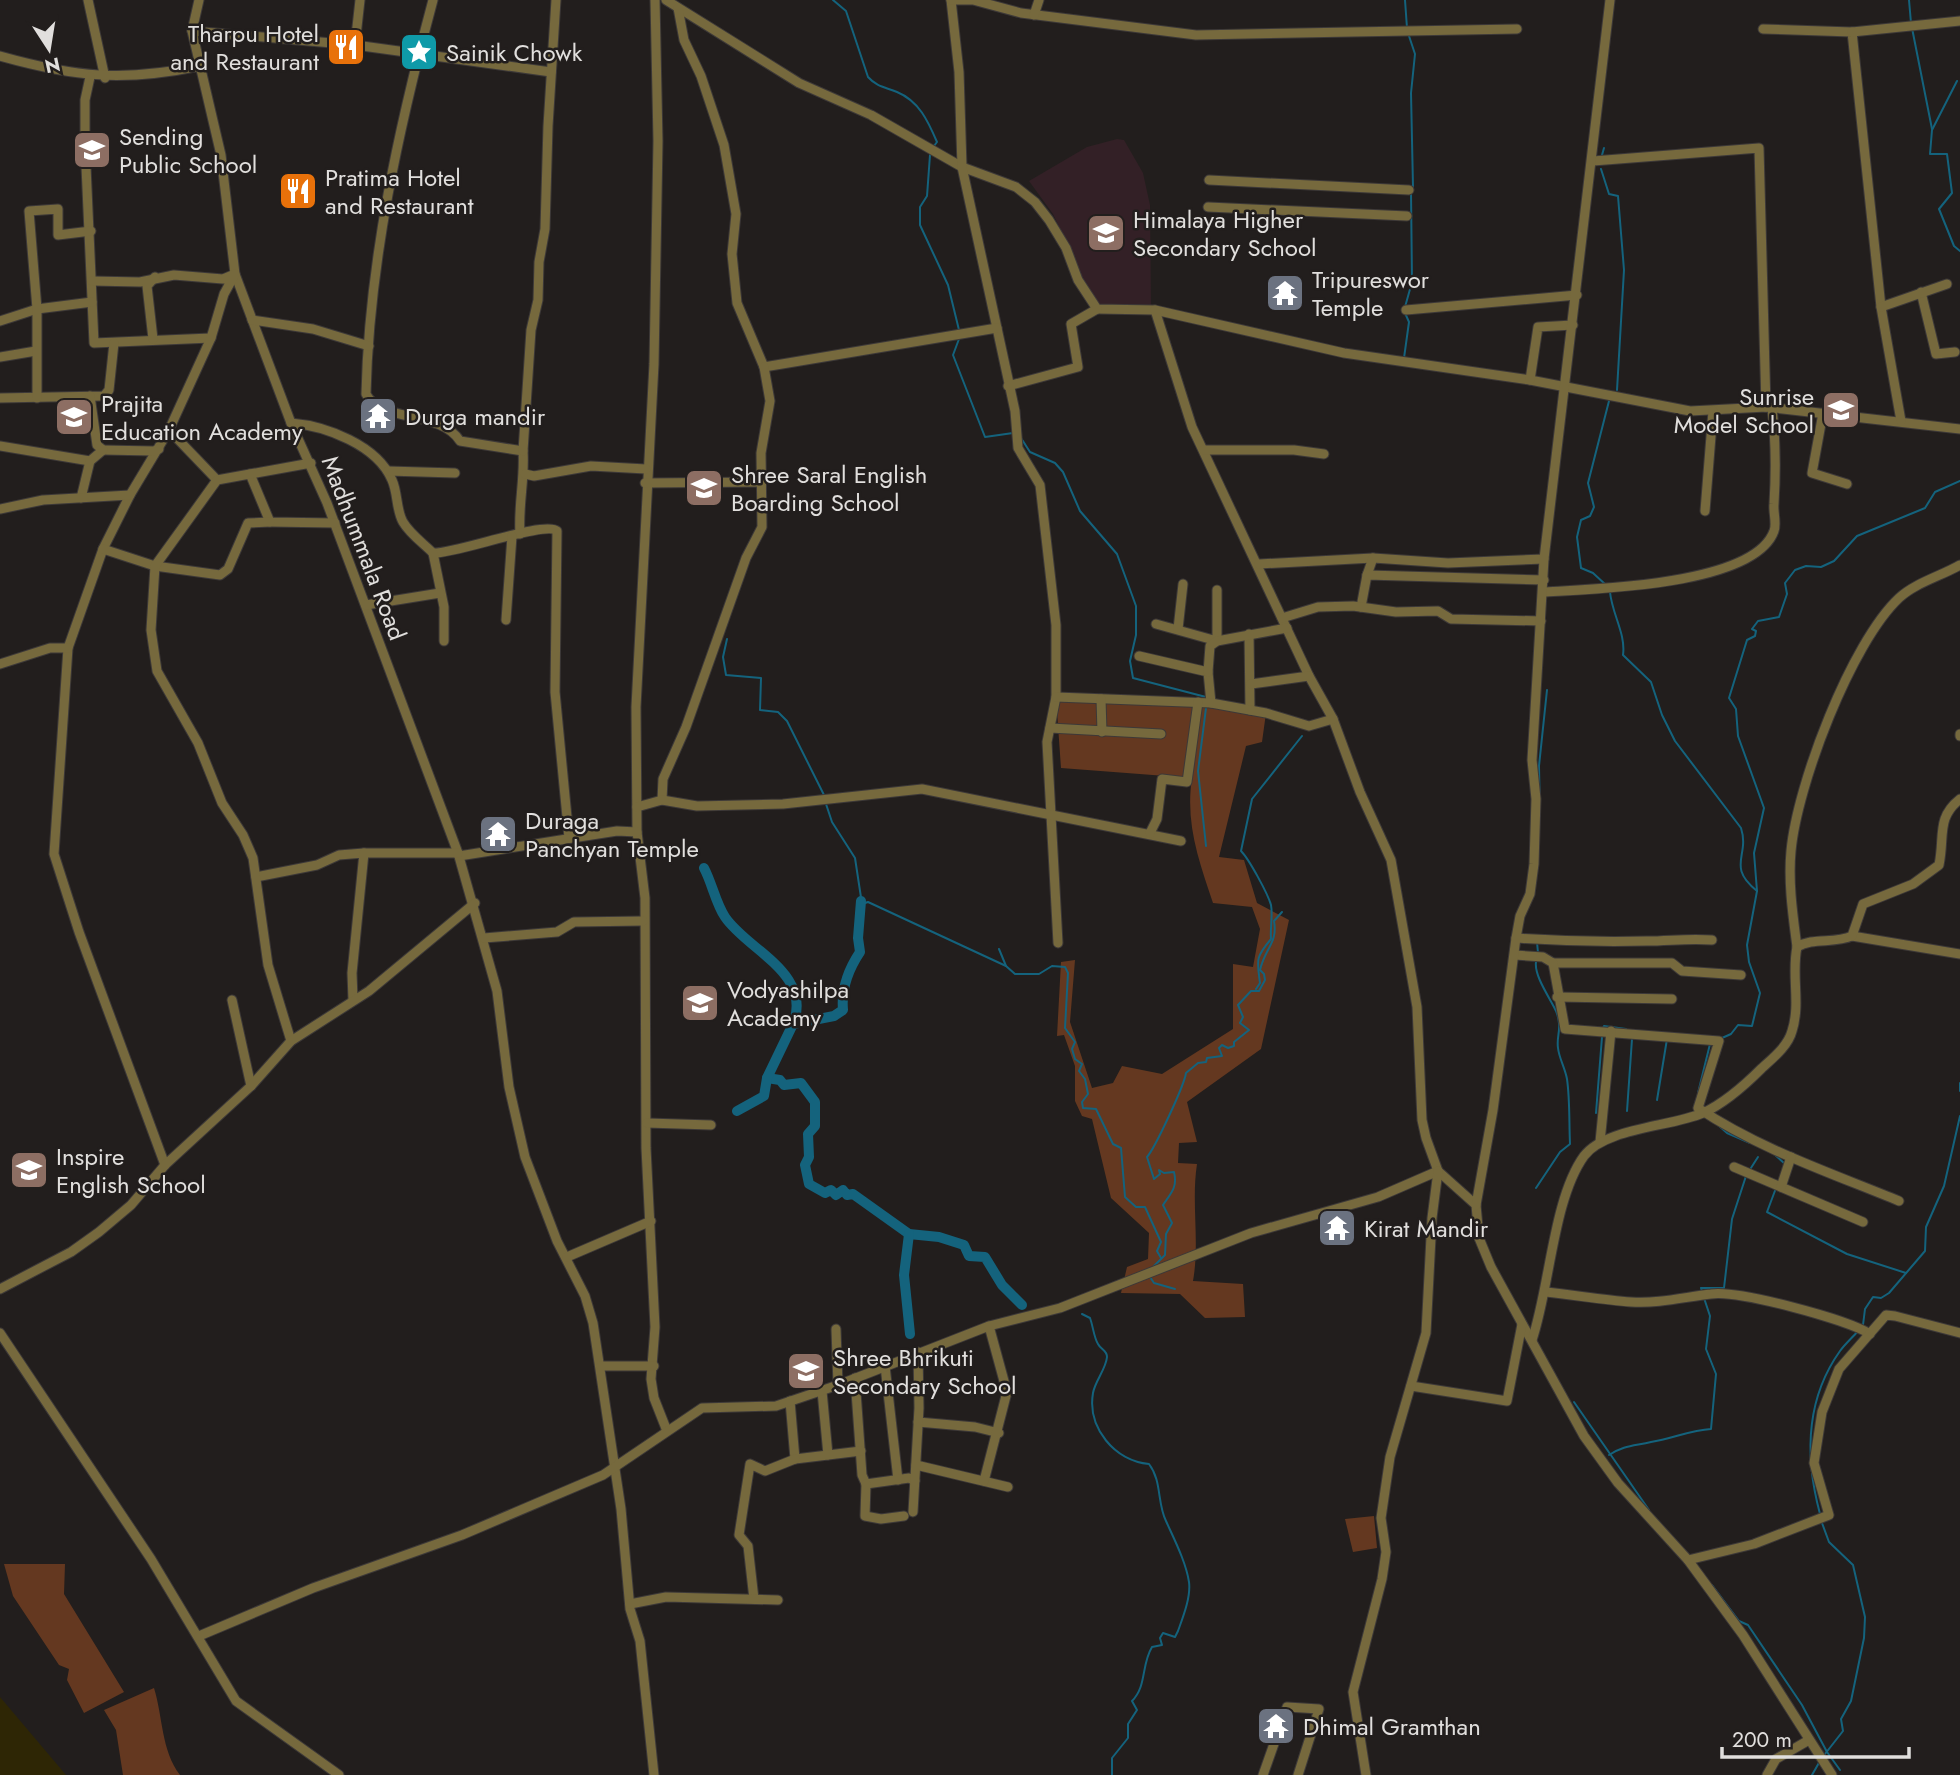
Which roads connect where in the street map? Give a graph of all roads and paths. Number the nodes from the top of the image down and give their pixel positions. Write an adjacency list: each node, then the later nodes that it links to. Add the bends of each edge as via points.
1 (88, 0): 24 (street)
2 (198, 0): 16 (street, Madhummala Road)
3 (360, 0): 18 (street)
4 (433, 0): 19 (street)
5 (556, 0): 22 (street)
6 (655, 0): 77 (street, via 656,229)
7 (666, 0): 11 (street)
8 (951, 0): 12 (street, via 973,0); 26 (street)
9 (1038, 0): 12 (street)
10 (1610, 0): 25 (street)
11 (678, 8): 26 (street, via 799,83 871,115); 55 (street, via 684,40 724,145 736,215 732,254 737,303)
12 (1034, 15): 14 (street, via 1196,35)
13 (1960, 21): 17 (street)
14 (1517, 29)
15 (1763, 29): 17 (street)
16 (192, 31): 18 (street); 21 (street, Madhummala Road)
17 (1852, 32): 39 (street)
18 (355, 45): 19 (street)
19 (419, 52): 22 (street); 51 (street, via 378,246)
20 (0, 56): 23 (street)
21 (200, 66): 24 (street); 32 (street, Madhummala Road, via 220,155)
22 (551, 72): 73 (street, via 545,229 531,330)
23 (90, 77): 24 (street); 31 (street, via 85,144)
24 (105, 78)
25 (1593, 161): 37 (street); 62 (street, via 1759,148)
26 (962, 167): 41 (street, via 1016,187 1035,202 1066,248 1078,280); 47 (street)
27 (1209, 180): 28 (street)
28 (1409, 190)
29 (1208, 207): 30 (street)
30 (1407, 216)
31 (91, 231): 34 (street); 40 (street, via 58,235 58,209 29,212)
32 (235, 274): 33 (street, via 207,279); 44 (street, Madhummala Road); 48 (street, via 224,293)
33 (155, 277): 34 (street, via 140,282); 49 (street, via 147,286)
34 (92, 281): 38 (street)
35 (1947, 284): 36 (street)
36 (1921, 292): 39 (street); 53 (street, via 1936,354)
37 (1577, 295): 43 (street); 46 (street)
38 (92, 302): 40 (street); 50 (street, via 94,343)
39 (1881, 307): 65 (street)
40 (37, 309): 45 (street); 52 (street)
41 (1097, 309): 42 (street); 57 (street, via 1071,324 1078,367)
42 (1156, 310): 56 (street, via 1344,353); 72 (street, via 1168,356)
43 (1406, 310)
44 (252, 320): 51 (street, via 313,329); 66 (street, Madhummala Road)
45 (0, 321)
46 (1573, 325): 56 (street, via 1538,327); 58 (street)
47 (997, 328): 55 (street); 57 (street)
48 (211, 338): 49 (street); 68 (street)
49 (153, 339): 50 (street)
50 (114, 343): 59 (street, via 107,394)
51 (369, 346): 73 (street, via 366,394 372,402 448,426 460,441)
52 (36, 351): 54 (street); 61 (street)
53 (1955, 352)
54 (0, 357)
55 (764, 367): 83 (street, via 770,401 761,453)
56 (1530, 380): 58 (street)
57 (1008, 386): 123 (street, via 1018,448 1040,485 1056,625)
58 (1563, 387): 63 (street, via 1652,405); 96 (street)
59 (90, 396): 61 (street); 71 (street, via 97,445)
60 (0, 398): 61 (street)
61 (37, 398)
62 (1769, 407): 63 (street); 64 (street); 104 (street, via 1777,467 1774,531 1757,552 1707,574 1609,589)
63 (1713, 411): 89 (street)
64 (1823, 413): 65 (street); 85 (street, via 1812,473)
65 (1901, 421): 67 (street)
66 (292, 423): 76 (street, Madhummala Road); 78 (street, via 316,425 348,440)
67 (1960, 429)
68 (169, 430): 70 (street); 82 (street)
69 (0, 446): 75 (street)
70 (161, 448): 71 (street, via 155,452); 86 (street)
71 (103, 450): 75 (street)
72 (1204, 450): 74 (street); 97 (street)
73 (523, 451): 81 (street)
74 (1324, 454)
75 (90, 461): 87 (street)
76 (311, 463): 80 (street); 91 (street, Madhummala Road)
77 (646, 469): 81 (street, via 591,466); 84 (street)
78 (388, 471): 79 (street); 94 (street, via 401,519)
79 (455, 473)
80 (250, 474): 82 (street); 90 (street)
81 (525, 474): 92 (street)
82 (217, 480): 99 (street)
83 (762, 482): 84 (street); 133 (street, via 762,527 746,558 663,779)
84 (645, 483): 134 (street, via 636,707)
85 (1847, 484)
86 (130, 495): 87 (street); 93 (street)
87 (81, 498): 88 (street)
88 (0, 509)
89 (1705, 511)
90 (270, 522): 91 (street); 99 (street, via 248,523 228,569 220,575)
91 (335, 523): 106 (street, Madhummala Road)
92 (516, 535): 94 (street, via 446,554); 109 (street); 138 (street, via 548,527 557,531 555,692)
93 (103, 549): 99 (street); 117 (street)
94 (433, 553): 105 (street)
95 (1373, 558): 96 (street, via 1448,563); 97 (street); 100 (street)
96 (1544, 559): 101 (street)
97 (1259, 564): 108 (street)
98 (1960, 565): 150 (street, via 1897,600 1852,666 1806,781 1793,839)
99 (155, 566): 142 (street, via 151,630 157,671 198,743 222,803 243,835)
100 (1367, 575): 101 (street); 107 (street)
101 (1544, 580): 104 (street)
102 (1183, 584): 113 (street)
103 (1217, 590): 116 (street)
104 (1543, 592): 110 (street)
105 (440, 593): 106 (street); 115 (street)
106 (366, 605): 141 (street, Madhummala Road)
107 (1361, 607): 108 (street, via 1318,607); 110 (street, via 1438,611 1451,619)
108 (1282, 618): 112 (street)
109 (506, 621)
110 (1541, 621): 147 (street, via 1532,760 1534,864)
111 (1156, 624): 113 (street)
112 (1287, 628): 114 (street); 121 (street)
113 (1178, 629): 116 (street)
114 (1249, 634): 116 (street); 122 (street)
115 (444, 641)
116 (1217, 641): 120 (street, via 1210,646)
117 (68, 648): 119 (street, via 50,648); 167 (street, via 54,854)
118 (1139, 656): 120 (street)
119 (0, 664)
120 (1208, 672): 126 (street)
121 (1309, 676): 122 (street); 128 (street)
122 (1251, 684): 127 (street)
123 (1056, 697): 124 (street); 129 (street)
124 (1101, 699): 125 (street); 130 (street)
125 (1198, 702): 126 (street); 137 (street, via 1187,782 1162,779 1157,819)
126 (1210, 703): 127 (street)
127 (1250, 710): 128 (street, via 1309,726)
128 (1333, 719): 169 (street, via 1391,860 1417,1006 1422,1120)
129 (1050, 728): 130 (street); 135 (street)
130 (1102, 732): 131 (street)
131 (1161, 734)
132 (1960, 799): 145 (street, via 1943,817 1939,865 1913,884 1863,904)
133 (662, 800): 134 (street); 135 (street, via 738,806 922,789)
134 (638, 807): 136 (street)
135 (1051, 816): 137 (street); 149 (street)
136 (637, 832): 138 (street); 144 (street, via 645,898)
137 (1150, 833): 139 (street)
138 (569, 838): 141 (street)
139 (1181, 841)
140 (363, 853): 141 (street); 142 (street); 158 (street)
141 (459, 854): 143 (street, Madhummala Road)
142 (256, 877): 160 (street, via 268,965)
143 (475, 903): 146 (street, Madhummala Road); 158 (street)
144 (643, 921): 146 (street, via 574,922 557,932); 163 (street)
145 (1852, 936): 150 (street); 151 (street)
146 (484, 938): 175 (street, Madhummala Road, via 525,1157)
147 (1516, 938): 148 (street); 152 (street)
148 (1712, 940)
149 (1058, 943)
150 (1797, 947): 162 (street, via 1792,1032 1742,1087)
151 (1960, 954)
152 (1515, 955): 153 (street, via 1543,957); 172 (street)
153 (1553, 964): 154 (street, via 1672,964 1682,971); 155 (street)
154 (1741, 975)
155 (1557, 997): 156 (street); 159 (street, via 1565,1029)
156 (1672, 999)
157 (232, 1000): 161 (street)
158 (353, 1000): 160 (street)
159 (1611, 1031): 162 (street, via 1719,1041 1698,1108); 165 (street)
160 (291, 1041): 161 (street)
161 (251, 1086): 167 (street)
162 (1704, 1112): 165 (street); 166 (street)
163 (648, 1123): 164 (street); 173 (street)
164 (711, 1125)
165 (1600, 1142): 177 (street, via 1574,1175 1562,1209)
166 (1791, 1157): 170 (street); 171 (street)
167 (164, 1165): 176 (street, via 131,1205 99,1233)
168 (1734, 1167): 170 (street)
169 (1438, 1171): 172 (street); 179 (street, via 1378,1197 1251,1233 1060,1308); 191 (street, via 1426,1334)
170 (1781, 1187): 174 (street)
171 (1899, 1201)
172 (1476, 1205): 178 (street, via 1483,1248)
173 (651, 1222): 175 (street); 187 (street)
174 (1863, 1222)
175 (567, 1257): 186 (street, Madhummala Road, via 585,1296)
176 (0, 1289)
177 (1546, 1292): 183 (street, via 1634,1302 1693,1299 1712,1293 1811,1314); 184 (street)
178 (1522, 1324): 184 (street); 191 (street, via 1507,1401)
179 (989, 1325): 185 (street); 196 (street, via 1007,1392)
180 (836, 1329): 190 (street)
181 (0, 1333): 213 (street)
182 (1960, 1333): 183 (street, via 1886,1315)
183 (1870, 1334): 209 (street, via 1839,1369 1822,1412 1814,1462 1829,1515 1754,1544)
184 (1532, 1340): 209 (street, via 1584,1436 1618,1483)
185 (918, 1352): 188 (street); 194 (street)
186 (601, 1366): 187 (street); 200 (street, Madhummala Road)
187 (654, 1366): 195 (street, via 654,1398)
188 (884, 1366): 189 (street); 202 (street)
189 (855, 1378): 190 (street); 197 (street)
190 (838, 1385): 192 (street)
191 (1411, 1387): 219 (street, via 1390,1457 1381,1518 1386,1552 1382,1579 1353,1692)
192 (822, 1391): 193 (street); 198 (street)
193 (790, 1401): 195 (street, via 776,1406 702,1408); 199 (street)
194 (918, 1422): 196 (street); 201 (street)
195 (667, 1431): 200 (street)
196 (999, 1433): 204 (street)
197 (861, 1451): 198 (street); 205 (street)
198 (828, 1455): 199 (street)
199 (795, 1459): 210 (street, via 765,1471 750,1464 739,1535 748,1546)
200 (615, 1464): 212 (street, Madhummala Road); 213 (street, via 603,1475 514,1514 313,1588)
201 (916, 1465): 203 (street); 204 (street)
202 (898, 1480): 203 (street); 205 (street)
203 (915, 1481): 207 (street)
204 (984, 1481): 206 (street)
205 (866, 1484): 208 (street, via 865,1516)
206 (1008, 1487)
207 (913, 1512)
208 (904, 1517)
209 (1688, 1560): 214 (street, via 1743,1635)
210 (754, 1599): 211 (street); 212 (street, via 666,1597)
211 (778, 1600)
212 (630, 1604): 216 (street, Madhummala Road, via 640,1641)
213 (199, 1636): 215 (street, via 236,1701)
214 (1809, 1740): 220 (street, via 1776,1759); 221 (street)
215 (339, 1775)
216 (654, 1775)
217 (1263, 1775): 218 (street, via 1287,1707 1295,1705 1319,1709)
218 (1298, 1775)
219 (1366, 1775)
220 (1767, 1775)
221 (1832, 1775)

